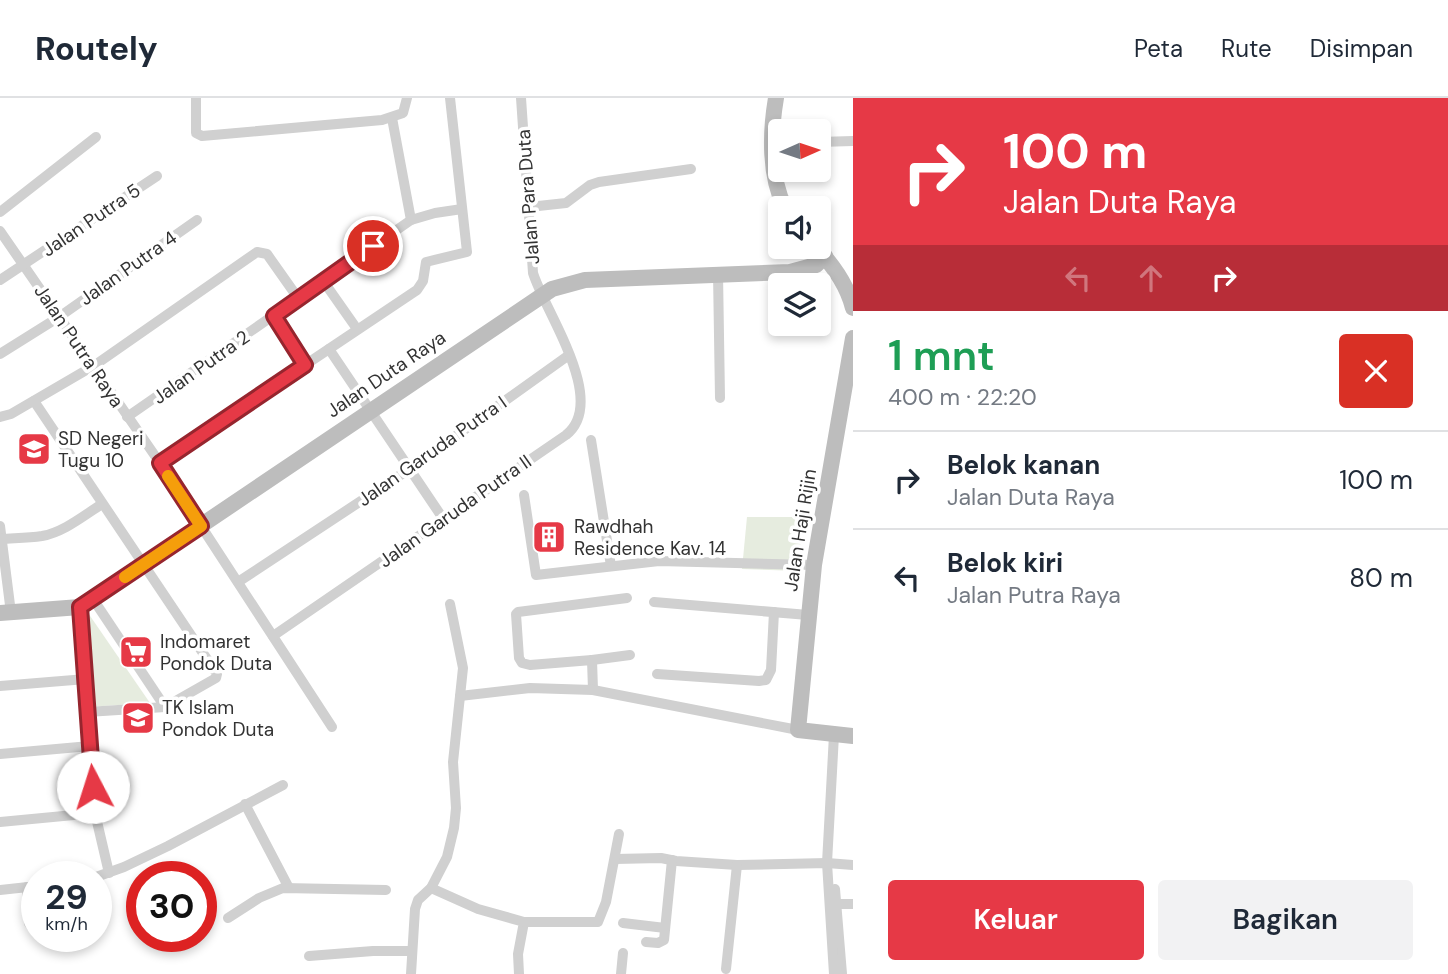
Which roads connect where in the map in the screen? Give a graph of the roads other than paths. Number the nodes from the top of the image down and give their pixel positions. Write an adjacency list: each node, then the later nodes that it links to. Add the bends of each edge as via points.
1 (195, 98): 6 (street, via 198,136)
2 (407, 98): 6 (street, via 402,113)
3 (450, 98): 14 (street)
4 (521, 98): 13 (street, Jalan Para Duta)
5 (776, 98): 7 (street)
6 (391, 118): 17 (street)
7 (776, 119)
8 (96, 137): 15 (street)
9 (853, 141): 10 (street)
10 (831, 142)
11 (691, 169): 13 (street, via 599,182 566,203)
12 (157, 176): 21 (street, Jalan Putra 5)
13 (529, 207): 25 (street, Jalan Para Duta, via 533,273)
14 (462, 209): 17 (street, Jalan Putra 2); 30 (street, via 467,252 426,262 421,286)
15 (0, 212)
16 (197, 220): 29 (street, Jalan Putra 4)
17 (411, 220): 24 (street, Jalan Putra 2)
18 (0, 231): 21 (street, Jalan Putra Raya)
19 (818, 259): 22 (street, Jalan Duta Raya, via 816,265 799,271)
20 (826, 259): 27 (street)
21 (24, 264): 23 (street, Jalan Putra 5); 29 (street, Jalan Putra Raya)
22 (718, 273): 25 (street, Jalan Duta Raya, via 585,280); 37 (street)
23 (0, 280)
24 (324, 282): 26 (street, Jalan Putra 2); 30 (street)
25 (541, 295): 34 (street); 39 (street, Jalan Duta Raya)
26 (298, 299): 28 (street, Jalan Putra 2); 36 (street, via 267,254 257,252)
27 (853, 308)
28 (274, 316): 35 (street); 41 (street, Jalan Putra 2)
29 (59, 317): 33 (street, Jalan Putra 4); 36 (street, Jalan Putra Raya)
30 (357, 329): 32 (street)
31 (853, 338): 52 (street, Jalan Haji Rijin)
32 (329, 349): 35 (street); 39 (street)
33 (0, 354)
34 (569, 355): 44 (street, Jalan Garuda Putra I); 47 (street, Jalan Garuda Putra II, via 579,389 575,428)
35 (305, 365): 43 (street)
36 (93, 366): 38 (street); 41 (street, Jalan Putra Raya)
37 (720, 398)
38 (34, 401): 40 (street); 46 (street)
39 (370, 410): 44 (street); 49 (street, Jalan Duta Raya)
40 (0, 417)
41 (127, 417): 43 (street, Jalan Putra Raya)
42 (591, 440): 53 (street)
43 (160, 463): 49 (street, Jalan Putra Raya)
44 (411, 468): 47 (street); 54 (street, Jalan Garuda Putra I)
45 (524, 495): 53 (street, via 536,575)
46 (102, 504): 50 (street, via 54,533); 51 (street)
47 (444, 520): 62 (street, Jalan Garuda Putra II)
48 (0, 526): 50 (street)
49 (201, 526): 51 (street, Jalan Duta Raya); 54 (street, Jalan Putra Raya)
50 (1, 539): 60 (street)
51 (144, 564): 57 (street, Jalan Duta Raya); 70 (street, via 217,674)
52 (814, 565): 53 (street, via 659,561); 61 (street, Jalan Haji Rijin)
53 (611, 566)
54 (237, 582): 62 (street, Jalan Putra Raya)
55 (627, 598): 64 (street, via 516,614 522,663)
56 (654, 601): 59 (street)
57 (86, 603): 60 (street, Jalan Duta Raya); 66 (street); 70 (street)
58 (450, 604): 69 (street, via 463,668)
59 (774, 612): 61 (street); 65 (street, via 771,670 766,680)
60 (6, 613)
61 (808, 615): 73 (street, Jalan Haji Rijin)
62 (273, 636): 72 (street, Jalan Putra Raya)
63 (630, 654): 64 (street)
64 (592, 660): 68 (street)
65 (657, 674)
66 (86, 679): 67 (street); 71 (street)
67 (0, 686)
68 (593, 690): 69 (street, via 530,688); 73 (street)
69 (460, 696): 92 (street, via 453,762 454,828)
70 (165, 707): 71 (street)
71 (87, 712): 76 (street)
72 (332, 727)
73 (798, 730): 74 (street)
74 (834, 735): 75 (street); 86 (street)
75 (853, 736)
76 (90, 746): 77 (street); 80 (street)
77 (0, 754)
78 (284, 785): 79 (street)
79 (245, 804): 89 (street); 91 (street)
80 (95, 813): 81 (street); 85 (street)
81 (0, 822)
82 (620, 834): 83 (street)
83 (615, 859): 84 (street); 98 (street, via 598,922)
84 (672, 860): 87 (street); 100 (street)
85 (106, 861)
86 (827, 863): 87 (street); 88 (street); 95 (street); 106 (street)
87 (737, 865): 105 (street)
88 (853, 865)
89 (112, 872)
90 (21, 888): 93 (street)
91 (289, 888): 94 (street); 97 (street, via 270,892)
92 (432, 888): 98 (street, via 478,909); 102 (street, via 418,900)
93 (0, 890)
94 (386, 890)
95 (837, 904): 96 (street); 106 (street)
96 (853, 904)
97 (228, 918)
98 (524, 922): 108 (street)
99 (623, 923): 100 (street)
100 (665, 928): 101 (street, via 662,942)
101 (646, 942)
102 (411, 951): 104 (street); 107 (street)
103 (623, 953): 109 (street)
104 (309, 956)
105 (726, 969)
106 (843, 970)
107 (411, 974)
108 (519, 974)
109 (621, 974)

